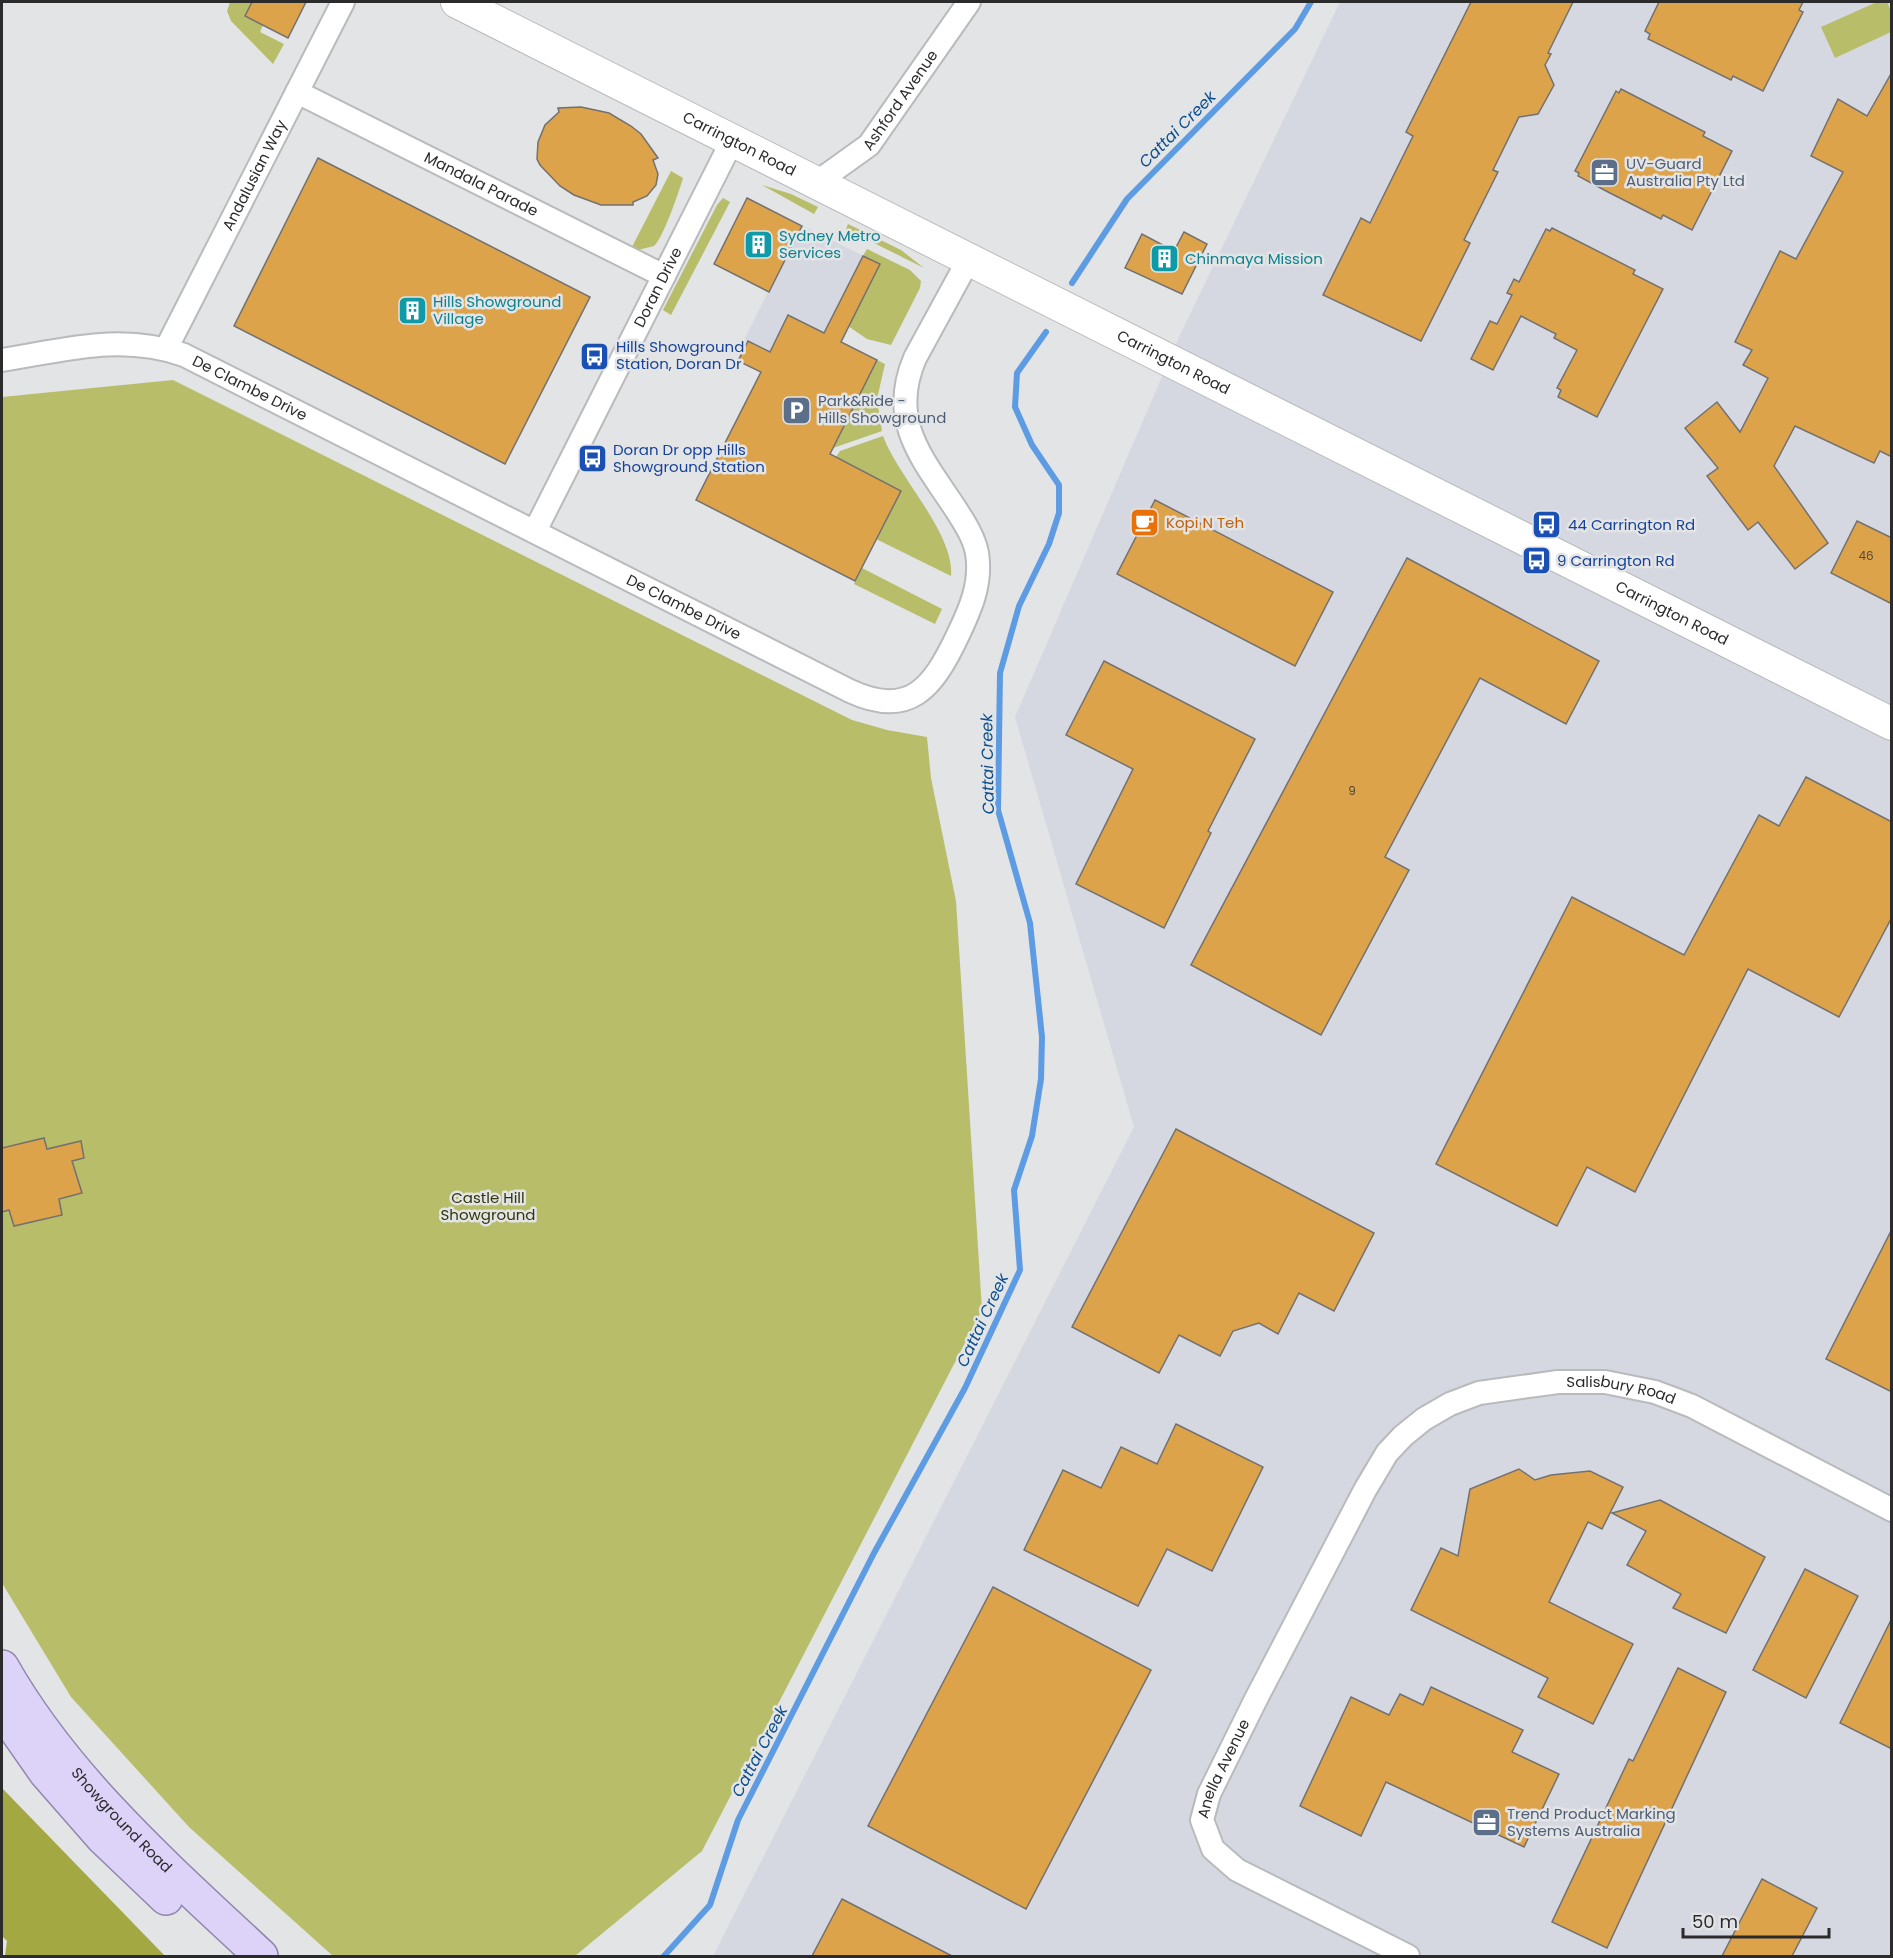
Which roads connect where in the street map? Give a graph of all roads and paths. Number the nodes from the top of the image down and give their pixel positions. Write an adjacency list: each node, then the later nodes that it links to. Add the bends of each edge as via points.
1 (343, 2): 4 (street, Andalusian Way)
2 (457, 2): 5 (main road, Carrington Road)
3 (969, 2): 6 (street, Ashford Avenue, via 869,145)
4 (297, 92): 8 (street, Mandala Parade); 9 (street, Andalusian Way)
5 (732, 141): 6 (main road, Carrington Road); 8 (street, Doran Drive)
6 (816, 183): 7 (main road, Carrington Road)
7 (969, 259): 11 (street, De Clambe Drive, via 915,358 904,392 906,424 912,440 971,534 978,571 969,613 942,669 920,692 892,702 864,698); 12 (main road, Carrington Road)
8 (664, 276): 11 (street, Doran Drive)
9 (166, 349): 10 (street, De Clambe Drive, via 116,343); 11 (street, De Clambe Drive, via 204,364)
10 (2, 360)
11 (535, 531)
12 (1892, 724)
13 (1365, 1490): 14 (street, Salisbury Road, via 1387,1453 1403,1436 1450,1404 1517,1387 1605,1382 1655,1392 1692,1406); 19 (street, Anella Avenue, via 1209,1794 1202,1820 1213,1849 1231,1866)
14 (1892, 1510)
15 (2, 1667): 18 (main road, Showground Road, via 63,1756 110,1811)
16 (2, 1710): 17 (main road, Showground Road, via 46,1773 102,1837)
17 (228, 1956)
18 (261, 1956)
19 (1408, 1956)

